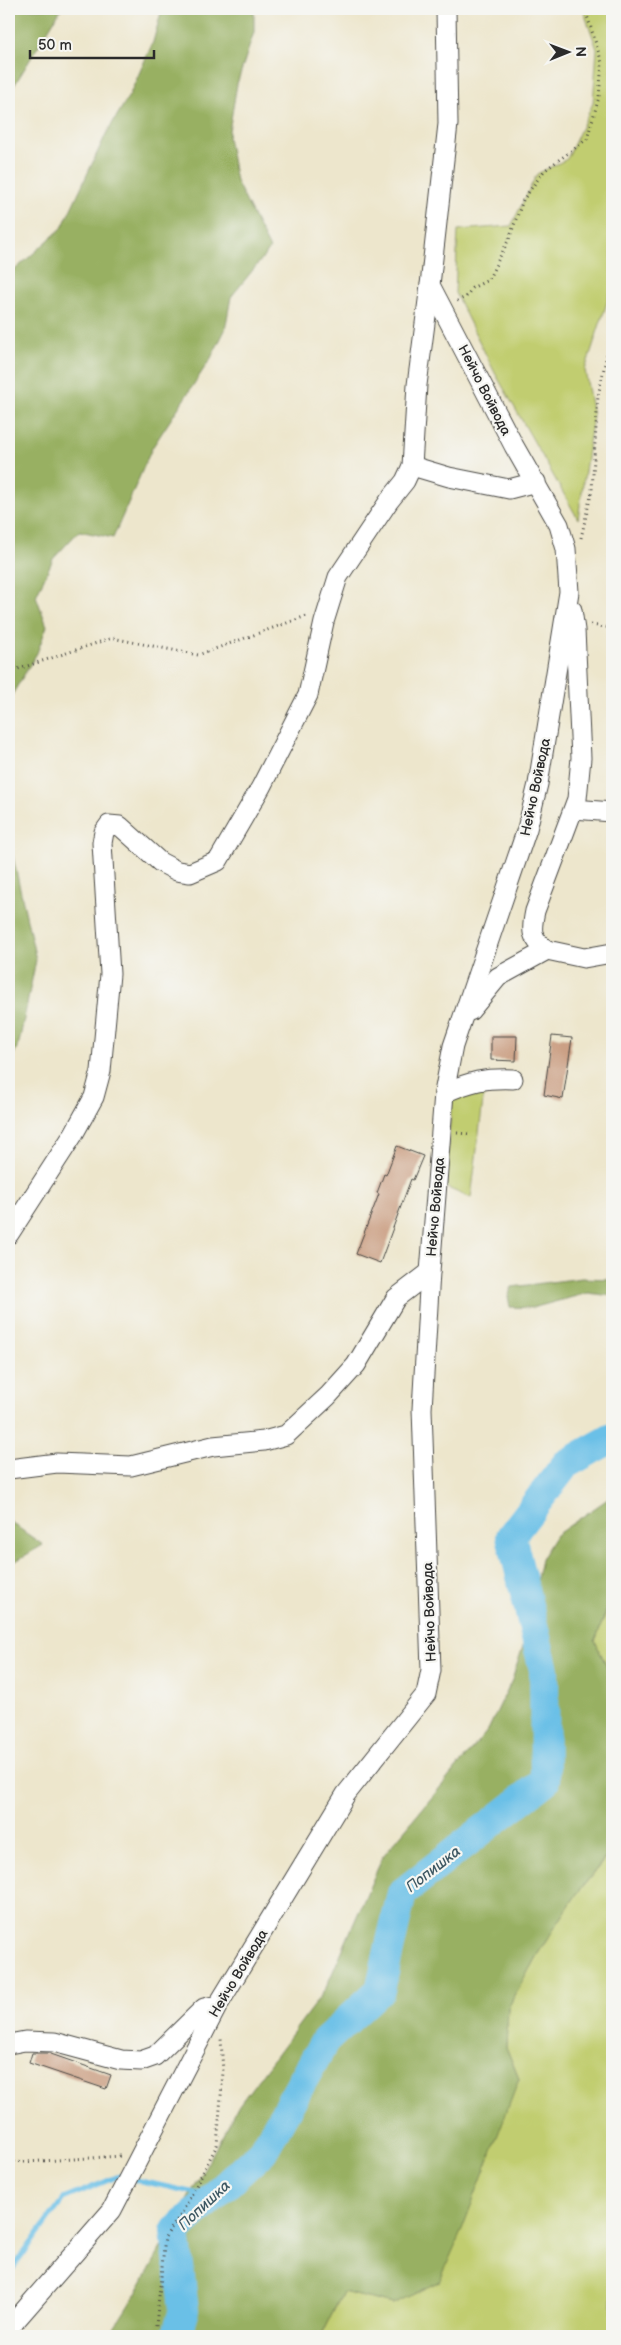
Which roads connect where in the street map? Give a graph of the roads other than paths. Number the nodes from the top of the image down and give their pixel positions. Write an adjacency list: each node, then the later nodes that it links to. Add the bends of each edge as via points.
1 (446, 9): 2 (street, via 448,124)
2 (430, 285): 3 (street, via 417,384); 4 (street, Нейчо Войвода)
3 (412, 466): 4 (street, via 449,478 509,489); 13 (street, via 406,481 338,577 308,695 262,787 218,861 190,873 177,871 160,862 120,826 110,826 104,832 110,974 101,1071 94,1097 73,1135)
4 (536, 482): 5 (street, Нейчо Войвода, via 559,525 566,549)
5 (569, 592): 6 (street, via 575,630 580,758); 10 (street, Нейчо Войвода, via 538,784 527,829)
6 (574, 809): 7 (street); 8 (street, via 534,911 532,924 537,943)
7 (612, 812)
8 (547, 950): 9 (street, via 584,958); 10 (street, via 498,977)
9 (612, 952)
10 (462, 1019): 12 (street, Нейчо Войвода)
11 (513, 1078): 12 (street, via 487,1078)
12 (444, 1093): 14 (street, Нейчо Войвода)
13 (9, 1234)
14 (430, 1272): 15 (street, via 396,1298 356,1365 286,1435 264,1441 213,1446 131,1466 56,1463); 16 (street, Нейчо Войвода, via 422,1409 431,1670 426,1694 346,1794)
15 (9, 1469)
16 (218, 2005): 17 (street, via 204,2008 155,2056 141,2061 121,2060 54,2042); 18 (street, Нейчо Войвода, via 112,2210)
17 (9, 2044)
18 (9, 2328)

